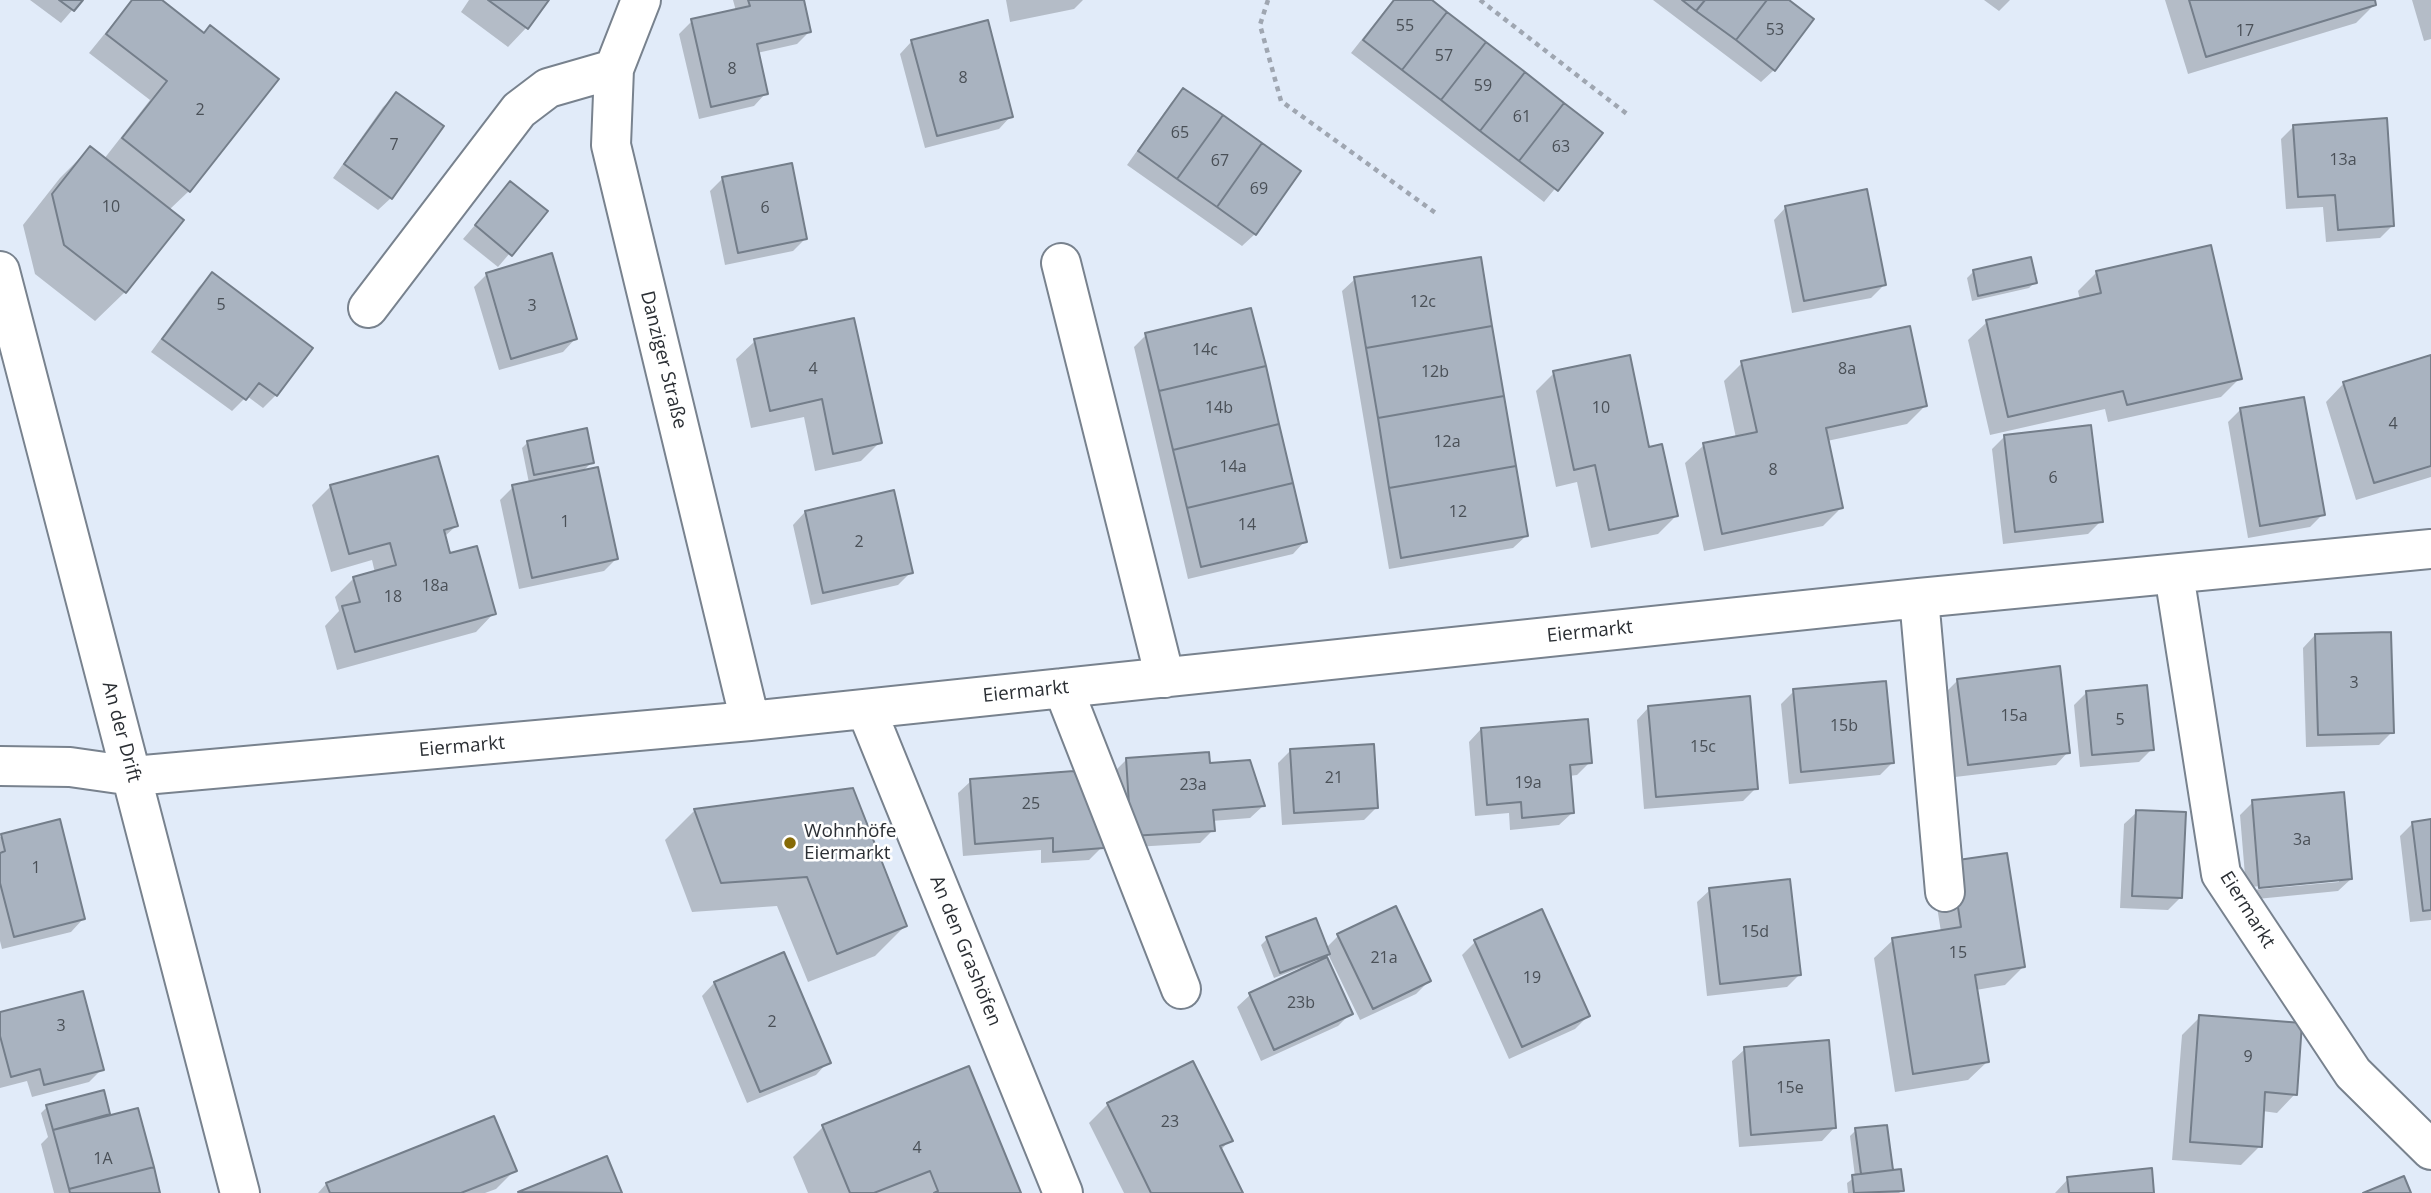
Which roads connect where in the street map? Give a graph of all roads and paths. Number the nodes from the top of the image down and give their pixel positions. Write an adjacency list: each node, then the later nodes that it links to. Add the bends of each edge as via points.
1 (641, 0): 4 (street, Danziger Straße)
2 (1268, 0): 6 (path, via 1260,24 1281,101)
3 (1480, 0): 5 (path)
4 (614, 69): 9 (street, via 548,88 519,110); 16 (street, Danziger Straße, via 611,145)
5 (1627, 114)
6 (1437, 214)
7 (1061, 263): 13 (street)
8 (0, 271): 18 (street, An der Drift)
9 (368, 308)
10 (2431, 549): 11 (street, Eiermarkt)
11 (2174, 574): 12 (street, Eiermarkt); 21 (street, Eiermarkt, via 2221,874 2353,1073)
12 (1919, 598): 13 (street, Eiermarkt); 19 (street)
13 (1165, 678): 14 (street, Eiermarkt)
14 (1063, 688): 15 (street, Eiermarkt); 20 (street)
15 (866, 709): 16 (street, Eiermarkt); 23 (street, An den Grashöfen)
16 (750, 721): 18 (street, Eiermarkt)
17 (0, 766): 18 (street, Eiermarkt, via 70,767)
18 (133, 776): 22 (street, An der Drift)
19 (1945, 892)
20 (1181, 989)
21 (2431, 1150)
22 (240, 1193)
23 (1063, 1193)

